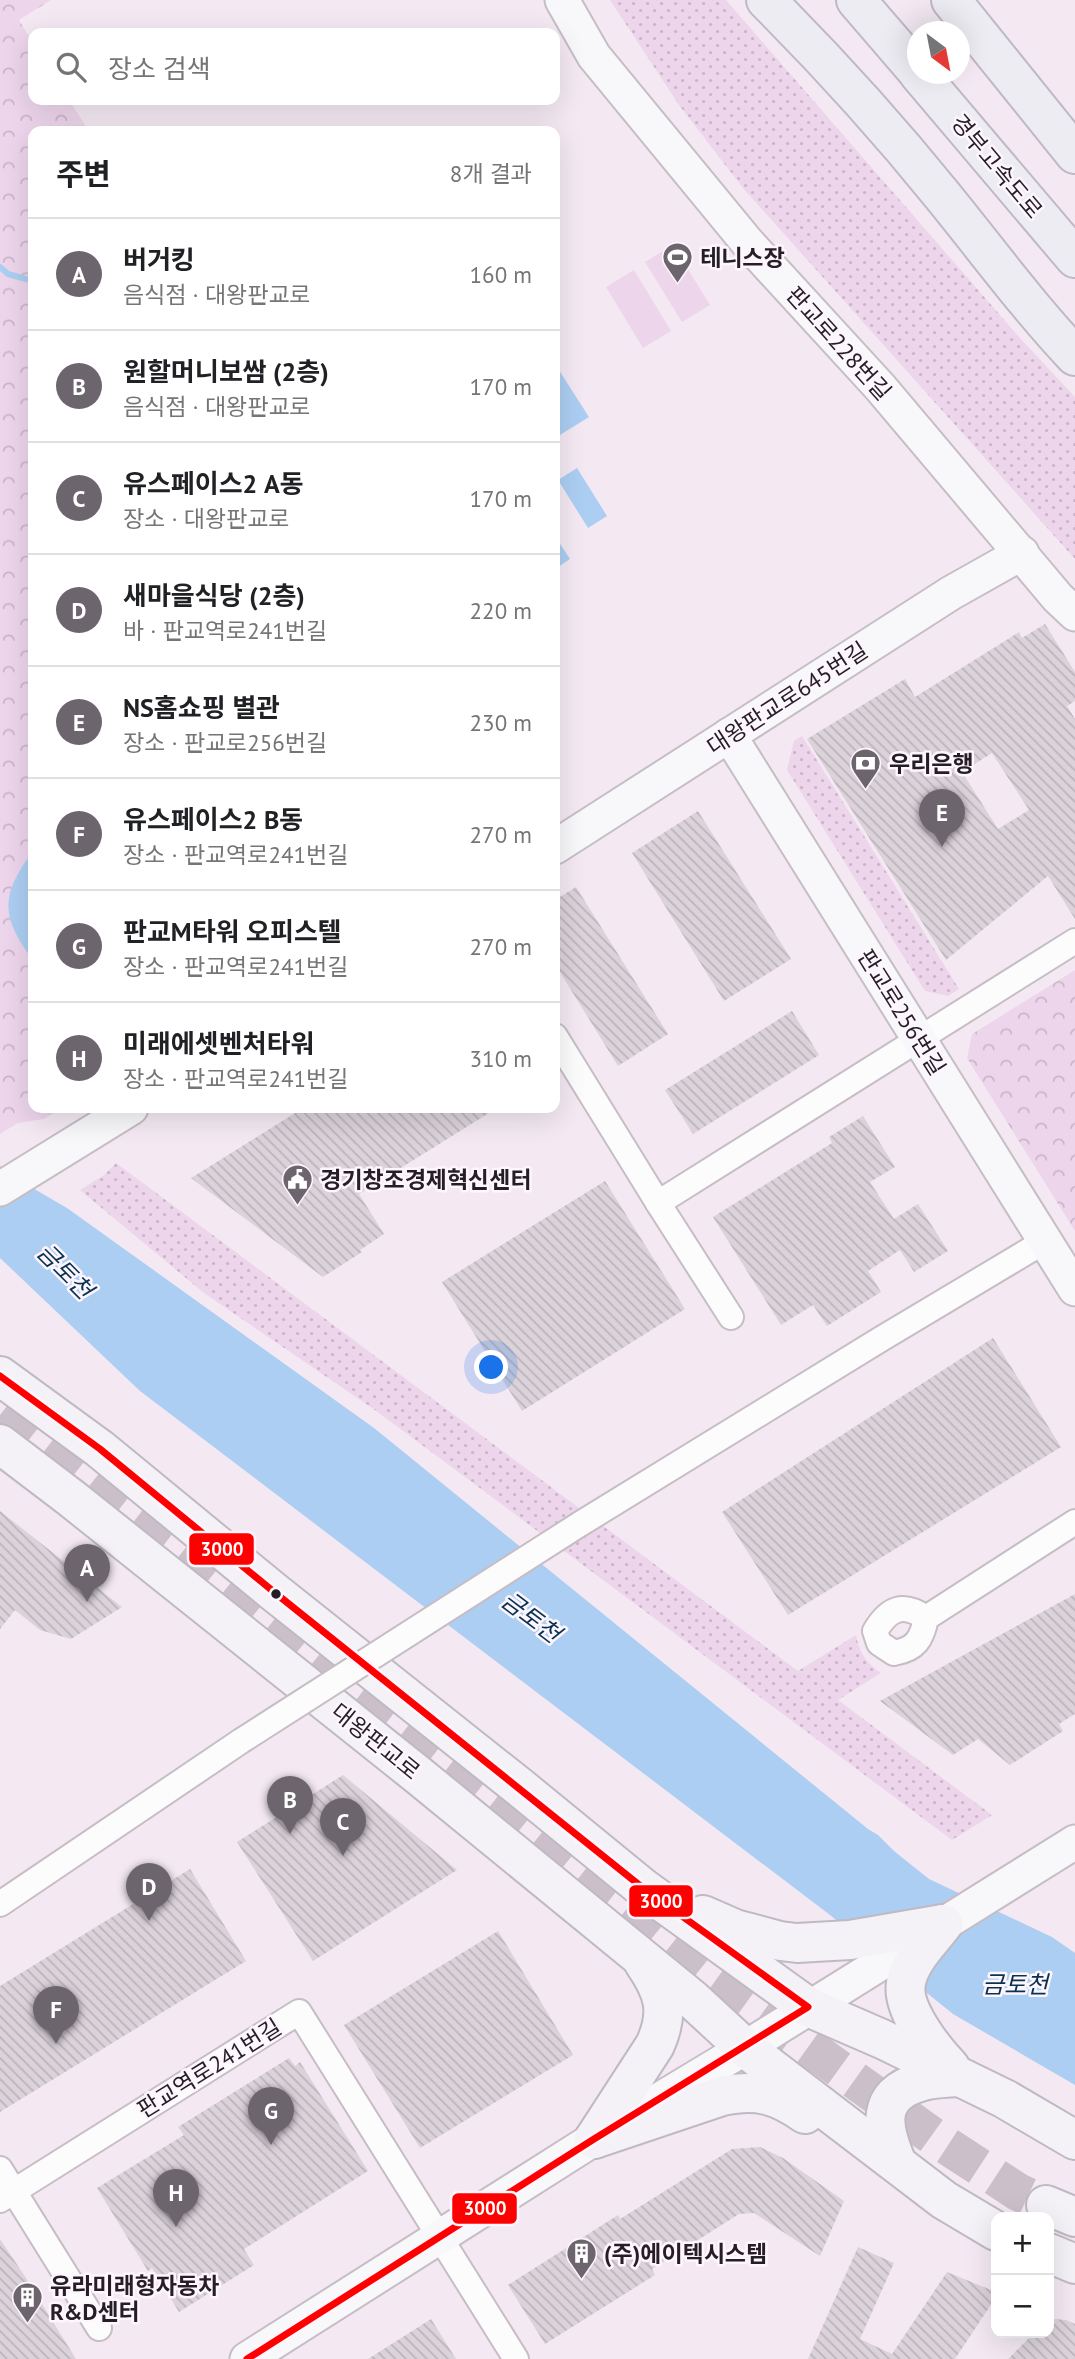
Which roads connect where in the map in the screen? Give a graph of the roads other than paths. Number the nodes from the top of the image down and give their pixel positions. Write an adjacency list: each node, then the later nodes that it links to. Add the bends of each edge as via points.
1 (562, 0): 10 (street, 판교로228번길, via 594,56 747,242 880,387)
2 (766, 0): 9 (highway, via 825,59)
3 (856, 0): 5 (highway, 경부고속도로)
4 (951, 0): 7 (highway)
5 (907, 60)
6 (927, 84): 8 (highway, 경부고속도로)
7 (1075, 154)
8 (1075, 258)
9 (1075, 356)
10 (1022, 554): 11 (street, 판교로228번길); 12 (street, 대왕판교로645번길, via 951,593)
11 (1075, 614)
12 (729, 735): 13 (street, 대왕판교로645번길); 15 (street, 판교로256번길)
13 (560, 844)
14 (1075, 941): 15 (street)
15 (919, 1039): 19 (street); 20 (street, 판교로256번길)
16 (560, 1045): 19 (street)
17 (123, 1113): 18 (street)
18 (0, 1189)
19 (658, 1203): 22 (street)
20 (1045, 1241): 21 (street, 판교로256번길); 29 (street, bridge, via 580,1524)
21 (1075, 1289)
22 (730, 1317)
23 (0, 1376): 28 (main road, via 100,1449)
24 (0, 1444): 31 (main road, 대왕판교로, via 418,1774)
25 (1075, 1522): 26 (street)
26 (926, 1618)
27 (1075, 1842): 30 (street)
28 (643, 1888): 32 (main road, via 735,1929); 33 (main road)
29 (0, 1903)
30 (943, 1924): 32 (main road); 35 (main road, via 913,1965 906,1992 920,2032)
31 (638, 1955): 34 (main road, 대왕판교로); 36 (main road, via 658,1984 663,2029)
32 (859, 1955): 33 (street)
33 (808, 2007): 34 (street); 35 (main road)
34 (745, 2048): 36 (street); 38 (main road, 대왕판교로)
35 (958, 2077): 37 (main road); 38 (main road, via 920,2081 891,2099 884,2111 886,2136)
36 (594, 2139): 38 (main road, via 722,2096 762,2092 797,2109 859,2151); 42 (street)
37 (1075, 2140)
38 (896, 2161): 41 (main road, 대왕판교로, via 944,2200)
39 (0, 2169): 45 (street)
40 (0, 2200): 42 (street, 판교역로241번길, via 299,2012)
41 (991, 2228)
42 (440, 2238): 46 (street); 47 (street)
43 (1054, 2255): 44 (main road)
44 (1075, 2264)
45 (99, 2328)
46 (247, 2359)
47 (516, 2359)

